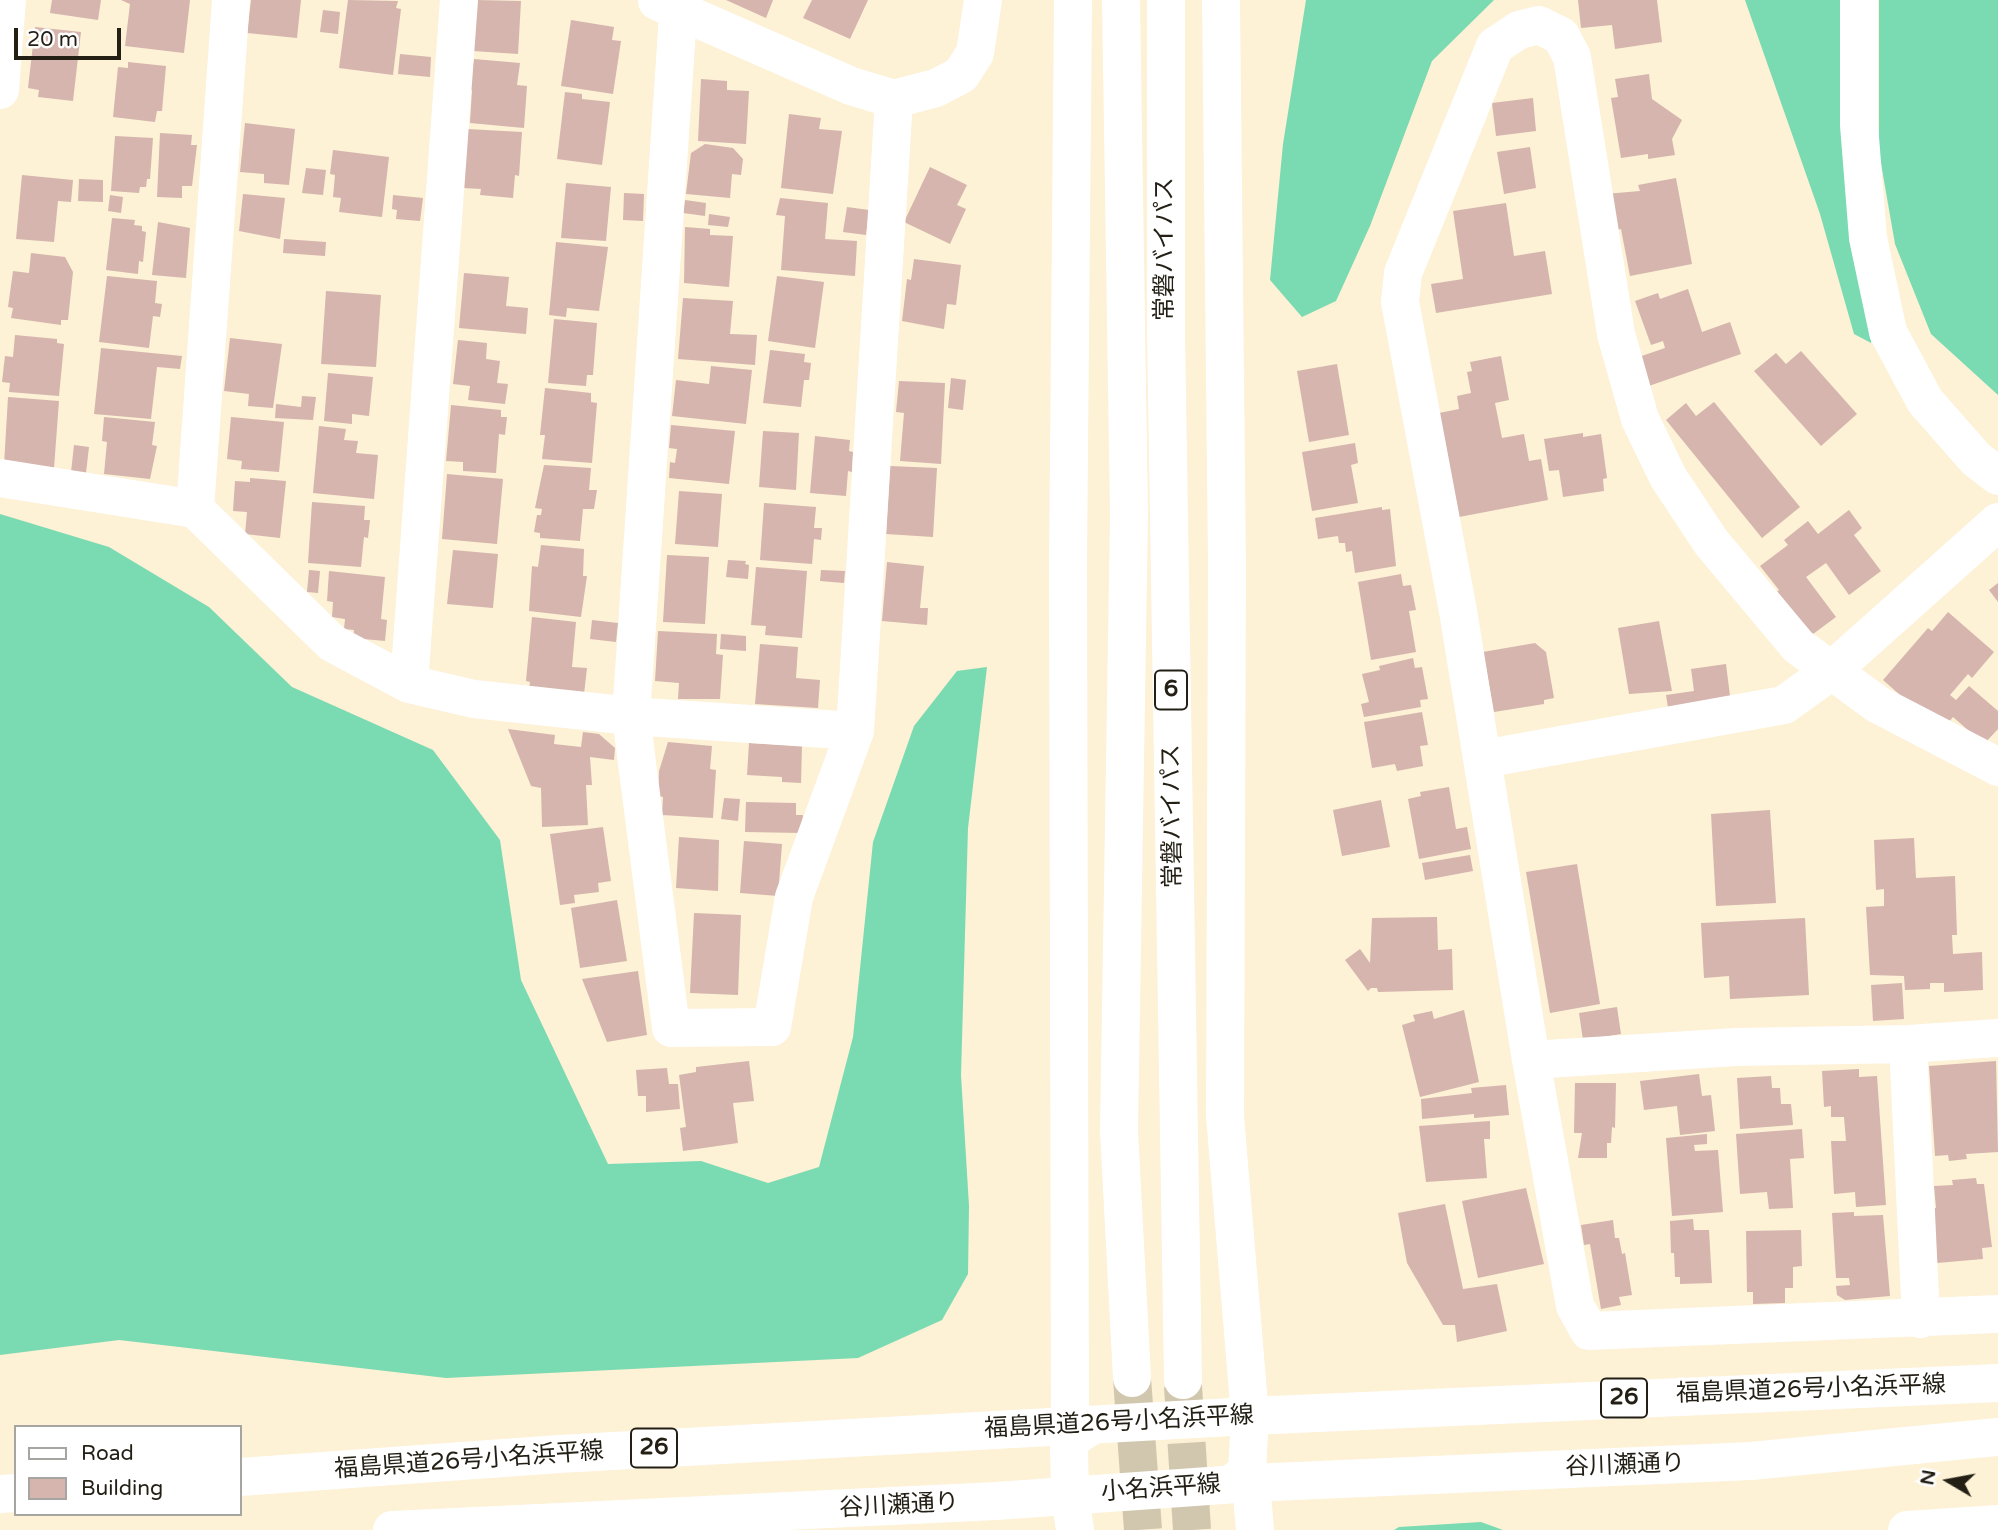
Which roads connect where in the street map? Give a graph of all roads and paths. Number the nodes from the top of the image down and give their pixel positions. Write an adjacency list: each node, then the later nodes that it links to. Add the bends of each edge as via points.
1 (7, 0): 11 (main road)
2 (231, 0): 15 (main road)
3 (459, 0): 18 (main road)
4 (983, 0): 12 (main road, via 975,53 961,75 936,88)
5 (1073, 0): 32 (main road, via 1068,565)
6 (1121, 0): 28 (main road, 常磐バイパス / 6, via 1129,515 1119,1131)
7 (1166, 0): 29 (main road, 常磐バイパス / 6, via 1166,333)
8 (1221, 0): 31 (main road, via 1227,567 1225,1116)
9 (1859, 0): 13 (main road, via 1859,125 1868,238 1888,332 1925,401 1976,459)
10 (670, 3): 12 (main road, via 851,86); 19 (main road)
11 (0, 90)
12 (894, 99): 20 (main road)
13 (1998, 476)
14 (0, 478): 15 (main road)
15 (195, 509): 18 (main road, via 332,643)
16 (1998, 522): 17 (main road)
17 (1830, 672): 21 (main road, via 1784,705); 21 (main road, via 1798,646 1711,542 1668,477 1640,419 1616,334 1572,57 1561,36 1539,25 1519,30 1495,46 1403,273 1400,302); 22 (main road, via 1877,704)
18 (410, 684): 19 (main road, via 474,699)
19 (631, 716): 20 (main road); 20 (main road, via 671,1028 772,1027 794,897)
20 (855, 731)
21 (1483, 760): 25 (main road)
22 (1998, 767)
23 (1998, 1038): 24 (main road)
24 (1908, 1044): 25 (main road, via 1736,1047); 27 (main road)
25 (1531, 1060): 27 (main road, via 1568,1275 1575,1306 1589,1331)
26 (1998, 1314): 27 (main road)
27 (1921, 1319)
28 (1132, 1378)
29 (1183, 1380)
30 (1998, 1383): 31 (main road, 福島県道26号小名浜平線 / 26)
31 (1250, 1416): 32 (main road, 福島県道26号小名浜平線 / 26); 35 (main road)
32 (1079, 1430): 34 (main road, 福島県道26号小名浜平線 / 26, via 559,1454); 35 (main road, via 1099,1482); 36 (main road, via 1069,1448)
33 (1998, 1437): 35 (main road, 谷川瀬通り, via 1751,1461)
34 (242, 1477)
35 (1243, 1479): 36 (main road, 小名浜平線); 39 (main road)
36 (1072, 1513): 38 (main road, 谷川瀬通り)
37 (1998, 1524): 40 (main road)
38 (392, 1530)
39 (1255, 1530)
40 (1908, 1530)

